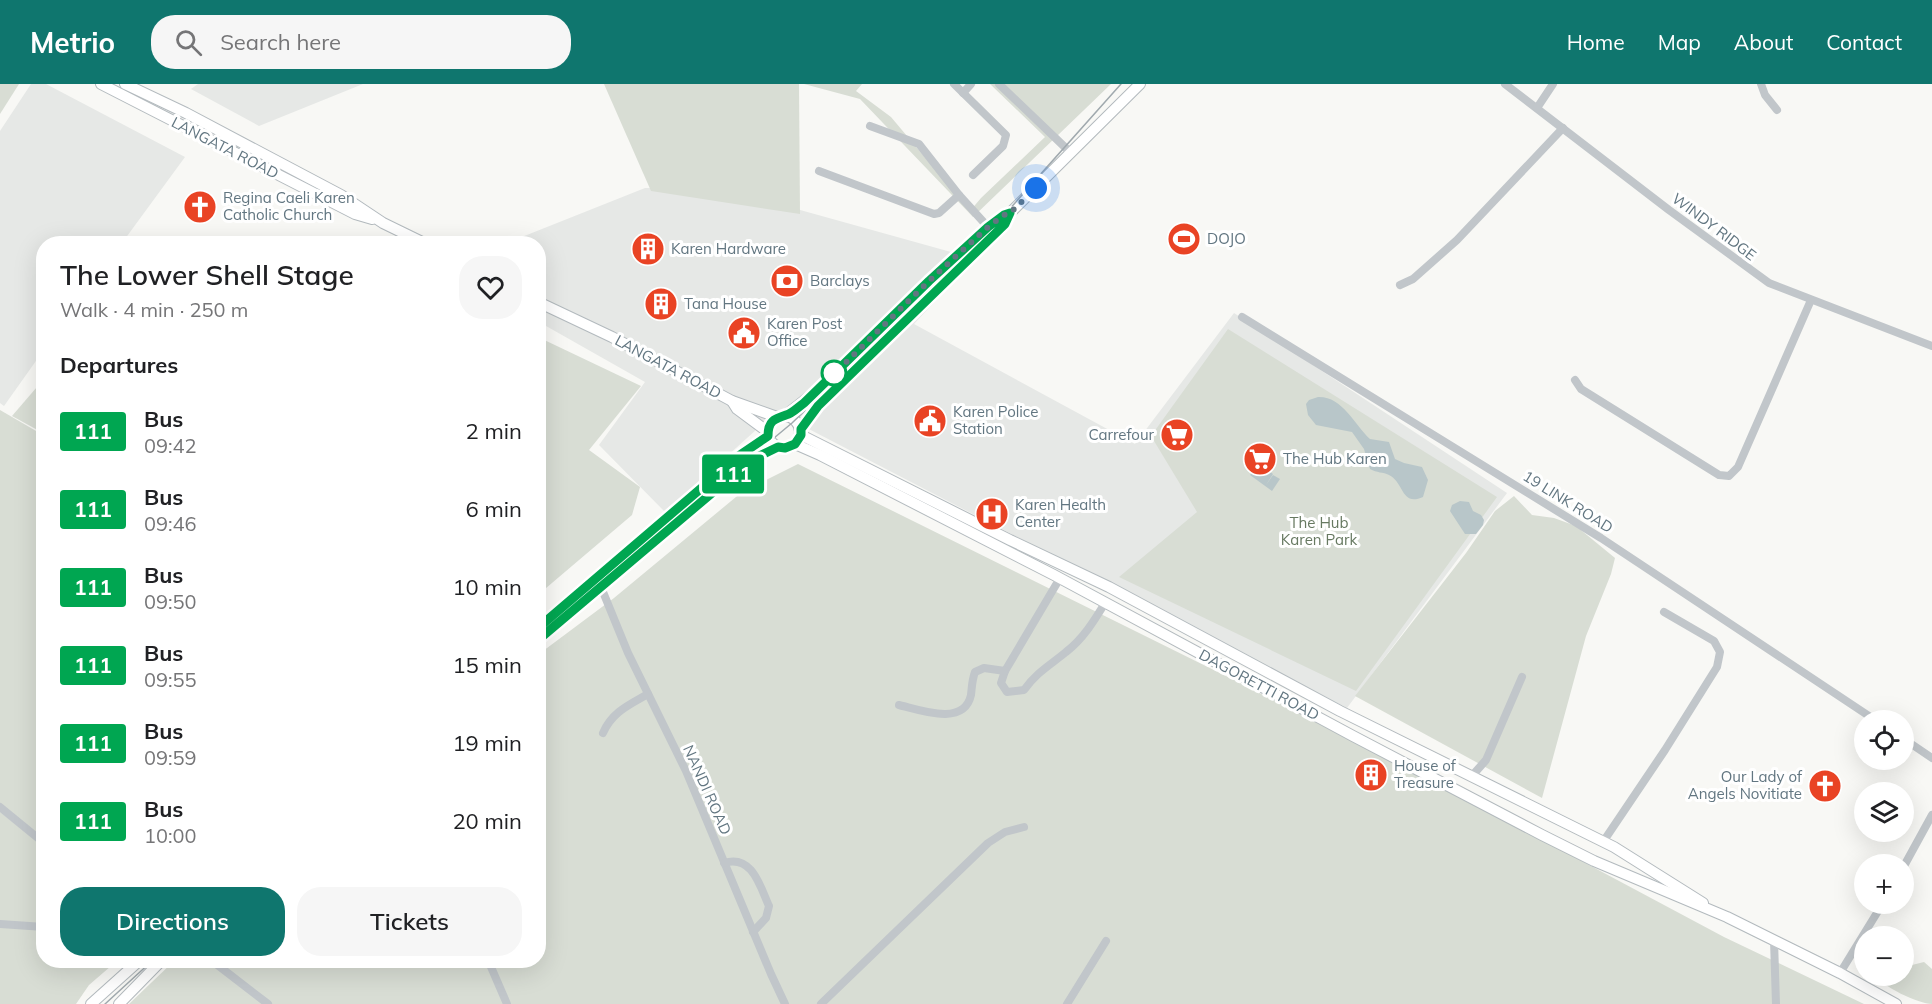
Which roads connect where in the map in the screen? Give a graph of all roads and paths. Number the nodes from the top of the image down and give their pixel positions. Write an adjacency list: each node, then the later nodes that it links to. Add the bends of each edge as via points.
1 (101, 84): 20 (main road, LANGATA ROAD, via 355,214)
2 (125, 84): 20 (main road, LANGATA ROAD, via 341,195)
3 (954, 84): 10 (street)
4 (971, 84): 10 (street)
5 (999, 84): 15 (street)
6 (1140, 84): 15 (main road)
7 (1505, 84): 11 (street, WINDY RIDGE)
8 (1553, 84): 11 (street)
9 (1761, 84): 12 (street)
10 (963, 93): 17 (street, via 1006,135 1003,146)
11 (1537, 108): 14 (street, WINDY RIDGE)
12 (1777, 110)
13 (870, 126): 18 (street, via 919,144)
14 (1563, 128): 24 (street, via 1457,240 1420,274); 25 (street, WINDY RIDGE, via 1748,269 1769,283)
15 (1071, 153): 19 (main road)
16 (819, 171): 18 (street, via 934,214)
17 (973, 175)
18 (959, 195): 21 (street)
19 (1010, 213): 21 (main road); 23 (main road, via 1005,224)
20 (383, 223): 22 (main road, LANGATA ROAD)
21 (988, 227): 23 (main road)
22 (410, 236)
23 (933, 285): 31 (main road, via 814,393); 33 (main road, via 818,406)
24 (1400, 285)
25 (1811, 300): 28 (street, WINDY RIDGE); 29 (street, via 1738,467 1729,477 1719,475 1581,389)
26 (546, 306): 30 (main road, LANGATA ROAD)
27 (1242, 317): 45 (street, 19 LINK ROAD, via 1601,538)
28 (1932, 346)
29 (1575, 380)
30 (732, 401): 31 (main road); 32 (main road)
31 (781, 416): 32 (main road, via 771,422); 33 (main road, via 796,420)
32 (768, 434): 34 (main road); 39 (main road)
33 (799, 436): 34 (main road, via 785,448); 35 (main road, DAGORETTI ROAD, via 974,536); 49 (main road, DAGORETTI ROAD, via 1109,587)
34 (778, 447): 36 (main road, via 751,460)
35 (1060, 578): 37 (main road, DAGORETTI ROAD); 41 (street)
36 (601, 587): 40 (main road); 43 (street, NANDI ROAD)
37 (1105, 603): 41 (street, via 1088,630 1067,652 1034,676 1024,690 1006,692 1001,683); 56 (main road, DAGORETTI ROAD)
38 (1664, 612): 54 (street, via 1714,641 1720,652 1717,667)
39 (546, 621)
40 (546, 633)
41 (1005, 671): 44 (street, via 984,668 975,672 970,683 971,696 957,713 947,715)
42 (1522, 677): 49 (street, via 1486,760)
43 (648, 694): 46 (street, via 617,712); 57 (street, NANDI ROAD, via 686,771)
44 (899, 705)
45 (1860, 710)
46 (603, 733)
47 (1914, 746): 48 (street)
48 (1932, 758)
49 (1471, 777): 54 (main road, DAGORETTI ROAD)
50 (0, 807): 53 (street)
51 (1932, 815): 55 (street)
52 (1024, 827): 75 (street, via 1005,832 988,843)
53 (36, 836)
54 (1604, 843): 56 (main road, via 1607,857); 59 (main road, DAGORETTI ROAD)
55 (1911, 854)
56 (1594, 861): 59 (main road, DAGORETTI ROAD)
57 (724, 863): 62 (street, NANDI ROAD); 62 (street, via 732,860 750,867 769,906 766,918)
58 (1875, 914): 69 (street)
59 (1726, 917): 63 (main road, DAGORETTI ROAD)
60 (0, 924): 61 (street)
61 (36, 926)
62 (753, 932): 74 (street, NANDI ROAD)
63 (1774, 940): 69 (main road, DAGORETTI ROAD); 77 (street)
64 (1106, 941): 76 (street)
65 (131, 968): 70 (main road)
66 (154, 968): 71 (main road)
67 (221, 968): 72 (street)
68 (491, 968): 73 (street)
69 (1840, 973): 78 (main road, DAGORETTI ROAD)
70 (91, 1004)
71 (119, 1004)
72 (268, 1004)
73 (507, 1004)
74 (785, 1004)
75 (821, 1004)
76 (1067, 1004)
77 (1776, 1004)
78 (1896, 1004)

